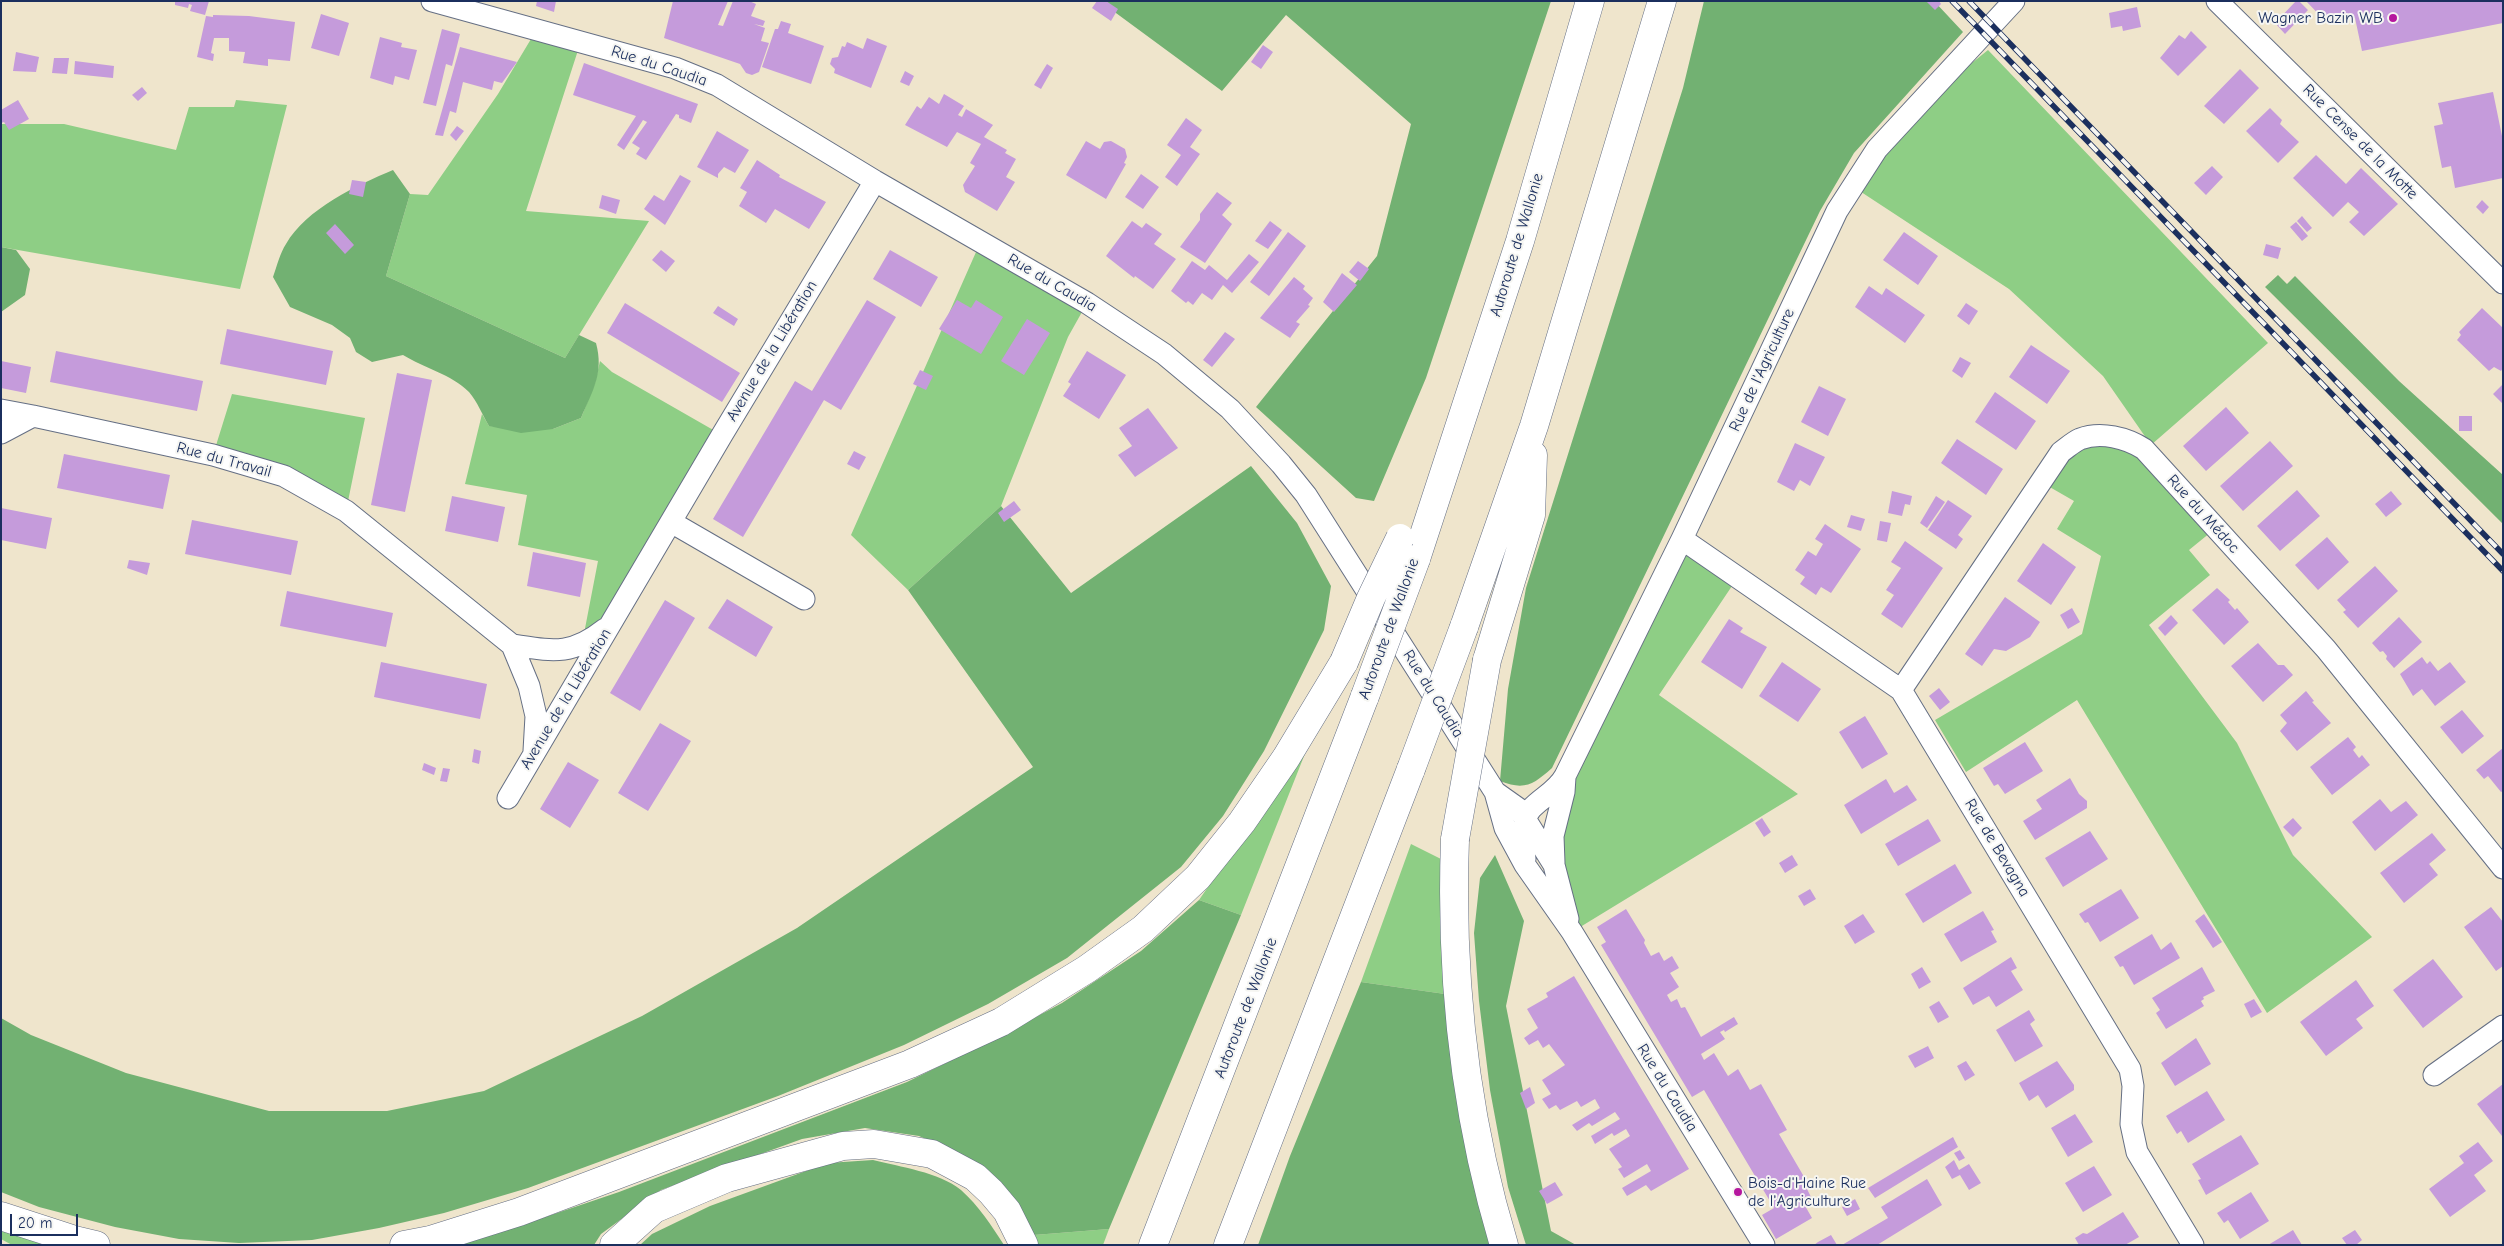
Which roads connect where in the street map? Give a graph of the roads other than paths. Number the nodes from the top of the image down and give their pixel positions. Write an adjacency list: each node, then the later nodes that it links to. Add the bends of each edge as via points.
1 (432, 1): 6 (street, Rue du Caudia, via 697,76)
2 (1590, 1): 14 (highway, Autoroute de Wallonie, via 1520,241 1428,518)
3 (1662, 1): 10 (highway)
4 (2014, 1): 13 (street, Rue de l'Agriculture, via 1877,149 1836,211)
5 (2217, 1): 7 (street, Rue Cense de la Motte)
6 (875, 181): 12 (street, Avenue de la Libération); 22 (street, Rue du Caudia, via 1128,328 1230,409 1282,464 1306,495)
7 (2503, 283)
8 (1, 410): 9 (street, Rue du Travail)
9 (33, 416): 11 (street); 17 (street, Rue du Travail, via 242,462 284,476 346,511)
10 (1534, 426): 37 (highway, bridge, via 1411,769); 38 (highway, bridge, via 1530,515 1487,660 1455,840 1453,890 1455,972 1464,1060 1478,1151)
11 (1, 433)
12 (671, 522): 15 (street); 16 (street, Avenue de la Libération)
13 (1682, 539): 18 (street, Rue de Bevagna); 20 (street, Rue de l'Agriculture)
14 (1408, 548): 33 (highway, bridge, via 1371,598 1344,662 1286,758 1242,822 1198,877 1143,929 1087,969 1000,1022 910,1064 520,1212); 36 (highway, Autoroute de Wallonie, bridge, via 1365,696)
15 (804, 599)
16 (609, 626): 17 (street, via 589,641 565,650); 19 (street, Avenue de la Libération)
17 (512, 646): 19 (street, Rue du Travail, via 529,686 536,716)
18 (1901, 690): 27 (street, Rue du Médoc, via 2061,452 2080,439 2097,436 2122,439 2144,449 2326,649); 40 (street, Rue de Bevagna, via 2130,1069 2133,1086 2131,1124 2135,1145)
19 (534, 754): 23 (street, Avenue de la Libération)
20 (1565, 776): 21 (street, Rue de l'Agriculture, via 1559,787); 24 (street, Rue de l'Agriculture)
21 (1549, 794): 22 (street, via 1524,801); 25 (street, Rue de l'Agriculture, via 1531,809)
22 (1502, 797): 25 (street, Rue du Caudia)
23 (508, 798)
24 (1555, 823): 25 (street, via 1543,837); 26 (street, Rue de l'Agriculture)
25 (1523, 831): 26 (street, Rue du Caudia); 28 (street, Rue du Caudia, via 1525,865)
26 (1554, 865): 28 (street, Rue du Caudia)
27 (2503, 868)
28 (1572, 932): 39 (street, Rue du Caudia)
29 (2503, 1026): 30 (street)
30 (2434, 1075)
31 (1, 1216): 32 (highway)
32 (96, 1245)
33 (404, 1245)
34 (614, 1245): 35 (highway, via 654,1209 727,1178 844,1146 874,1144 932,1154 975,1177 1007,1211)
35 (1024, 1245)
36 (1153, 1245)
37 (1228, 1245)
38 (1504, 1245)
39 (1764, 1245)
40 (2193, 1245)

